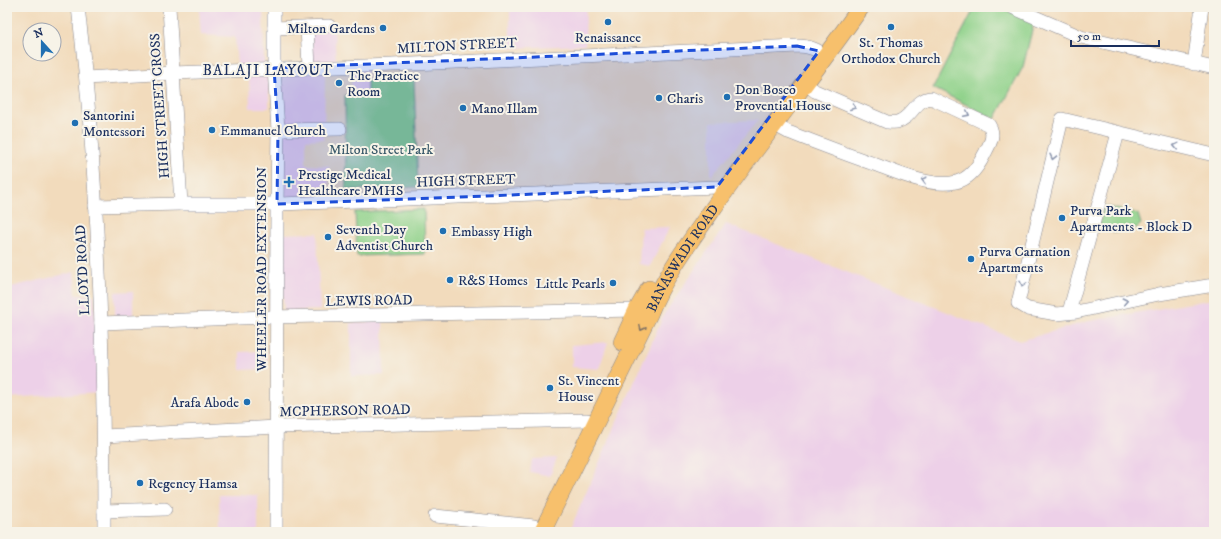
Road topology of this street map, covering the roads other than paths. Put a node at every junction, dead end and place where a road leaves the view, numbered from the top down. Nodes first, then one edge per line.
1 (78, 7) edge
2 (169, 7) edge
3 (274, 7) edge
4 (849, 7) edge
5 (861, 7) edge
6 (1202, 7) edge
7 (1013, 8) edge
8 (329, 26) dead end
9 (307, 27) junction
10 (274, 28) junction
11 (823, 54) junction
12 (1194, 64) junction
13 (309, 67) junction
14 (274, 68) junction
15 (1214, 68) edge
16 (173, 73) junction
17 (86, 78) junction
18 (806, 84) junction
19 (775, 125) junction
20 (340, 129) dead end
21 (278, 130) junction
22 (1118, 133) junction
23 (799, 136) junction
24 (1214, 155) edge
25 (838, 160) dead end
26 (717, 186) junction
27 (181, 204) junction
28 (277, 204) junction
29 (96, 206) junction
30 (1214, 285) edge
31 (637, 310) junction
32 (1069, 312) junction
33 (276, 317) junction
34 (101, 323) junction
35 (586, 420) junction
36 (276, 427) junction
37 (104, 436) junction
38 (164, 509) dead end
39 (104, 511) junction
40 (435, 516) dead end
41 (536, 530) edge
42 (104, 532) edge
43 (276, 532) edge

1 - 17 street, LLOYD ROAD
2 - 16 street, HIGH STREET CROSS
3 - 10 street, WHEELER ROAD EXTENSION
4 - 11 main road, BANASWADI ROAD
5 - 11 main road, BANASWADI ROAD
6 - 12 street
7 - 12 street
8 - 9 street
9 - 10 street
9 - 13 street
10 - 14 street, WHEELER ROAD EXTENSION
11 - 13 street, MILTON STREET
11 - 18 main road, BANASWADI ROAD
11 - 26 main road, BANASWADI ROAD
12 - 15 street
13 - 14 street, MILTON STREET
14 - 16 street, MILTON STREET
14 - 21 street, WHEELER ROAD EXTENSION
16 - 17 street, MILTON STREET
16 - 27 street, HIGH STREET CROSS
17 - 29 street, LLOYD ROAD
18 - 19 main road, BANASWADI ROAD
18 -> 23 street
19 - 23 street
19 -> 41 main road, BANASWADI ROAD
20 - 21 street
21 - 28 street, WHEELER ROAD EXTENSION
24 -> 22 street
22 - 32 street
22 -> 32 street
23 - 25 street
26 - 28 street, HIGH STREET
26 - 31 main road, BANASWADI ROAD
27 - 28 street, HIGH STREET
27 - 29 street, HIGH STREET
28 - 33 street, WHEELER ROAD EXTENSION
29 - 34 street, LLOYD ROAD
32 -> 30 street
31 - 33 street, LEWIS ROAD
31 - 35 main road, BANASWADI ROAD
33 - 34 street, LEWIS ROAD
33 - 36 street, WHEELER ROAD EXTENSION
34 - 37 street, LLOYD ROAD
35 - 36 street, MCPHERSON ROAD
35 - 41 main road, BANASWADI ROAD
36 - 37 street, MCPHERSON ROAD
36 - 43 street, WHEELER ROAD EXTENSION
37 - 39 street, LLOYD ROAD
38 - 39 street
39 - 42 street, LLOYD ROAD
40 - 41 street

